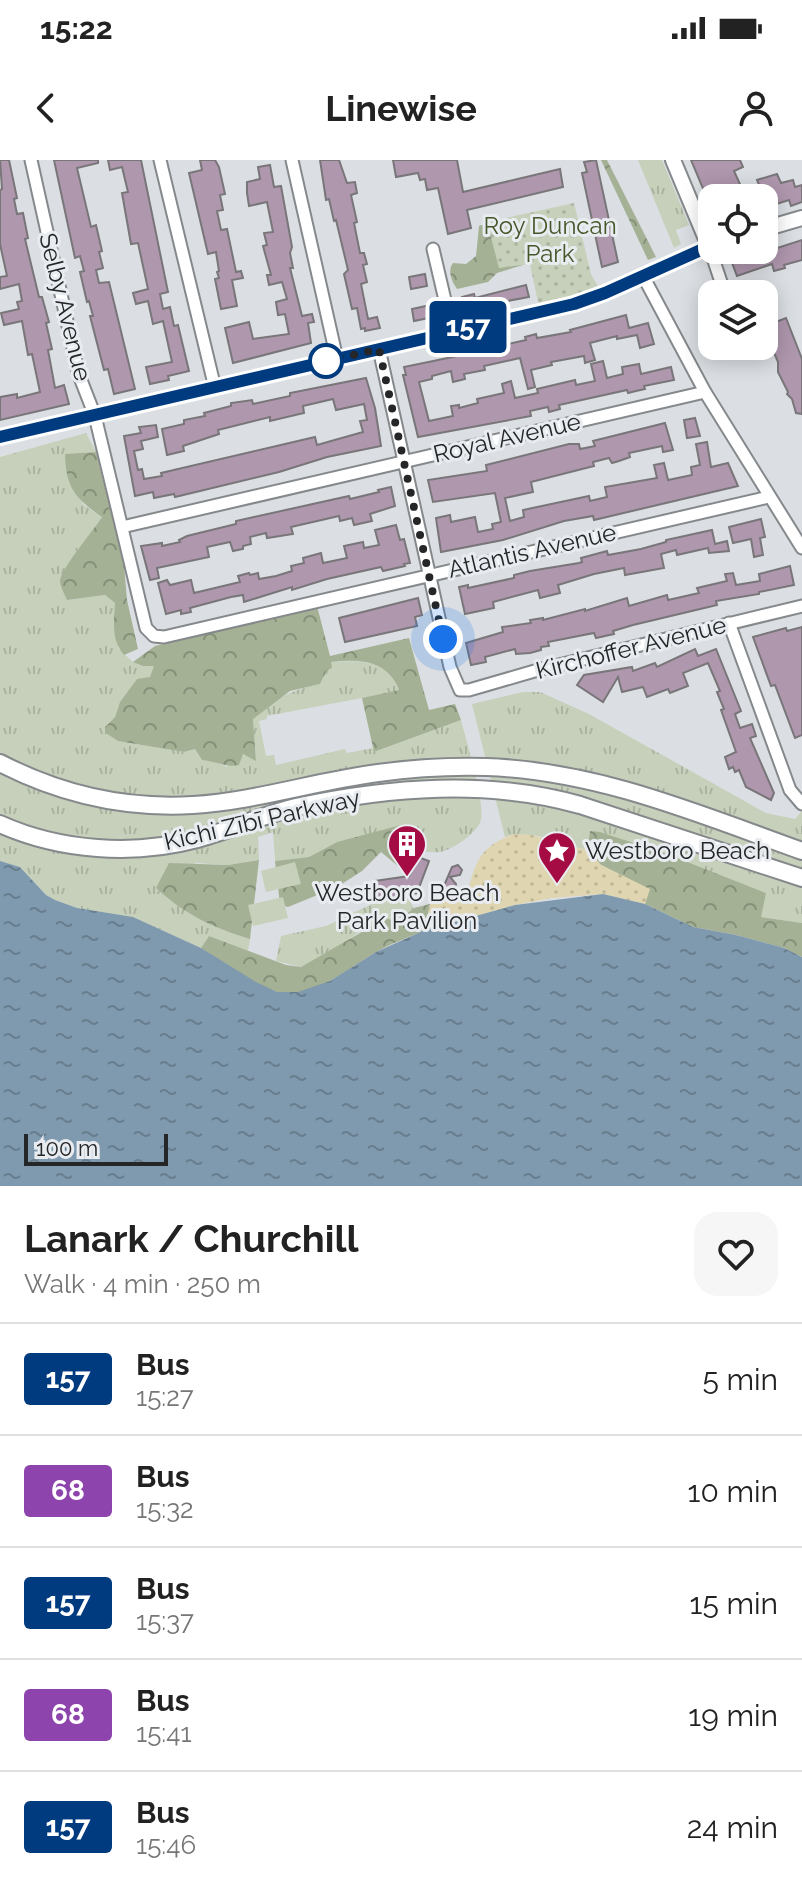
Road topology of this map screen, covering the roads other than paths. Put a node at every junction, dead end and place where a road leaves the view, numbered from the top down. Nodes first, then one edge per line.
1 (31, 160) edge
2 (160, 160) edge
3 (292, 160) edge
4 (673, 160) edge
5 (698, 217) edge
6 (802, 218) edge
7 (778, 225) edge
8 (433, 249) dead end
9 (698, 251) edge
10 (643, 276) junction
11 (452, 330) junction
12 (379, 349) junction
13 (337, 359) junction
14 (215, 388) junction
15 (705, 392) junction
16 (95, 416) junction
17 (0, 437) edge
18 (403, 463) junction
19 (769, 497) junction
20 (122, 527) junction
21 (802, 548) edge
22 (429, 574) junction
23 (802, 606) edge
24 (729, 623) junction
25 (154, 636) joint
26 (0, 763) edge
27 (801, 803) edge
28 (0, 824) edge
29 (802, 851) edge
30 (802, 878) edge

1 - 16 street, Selby Avenue
2 - 14 street
3 - 13 street
4 - 5 main road
6 - 7 main road
8 - 11 street
9 - 10 street
10 - 11 street
10 - 15 street
11 - 12 street
12 - 13 street
12 - 18 street
13 - 14 street
14 - 16 street
15 - 18 street, Royal Avenue
15 - 19 street
16 - 17 street
16 - 20 street, Selby Avenue
18 - 20 street, Royal Avenue
18 - 22 street
19 - 21 street
19 - 22 street, Atlantis Avenue
20 - 25 street, Selby Avenue
22 - 24 street, Kirchoffer Avenue
22 - 25 street, Atlantis Avenue
23 - 24 street, Kirchoffer Avenue
24 - 27 street
26 - 29 highway, Kichi Zībī Parkway
28 - 30 highway, Kichi Zībī Parkway

